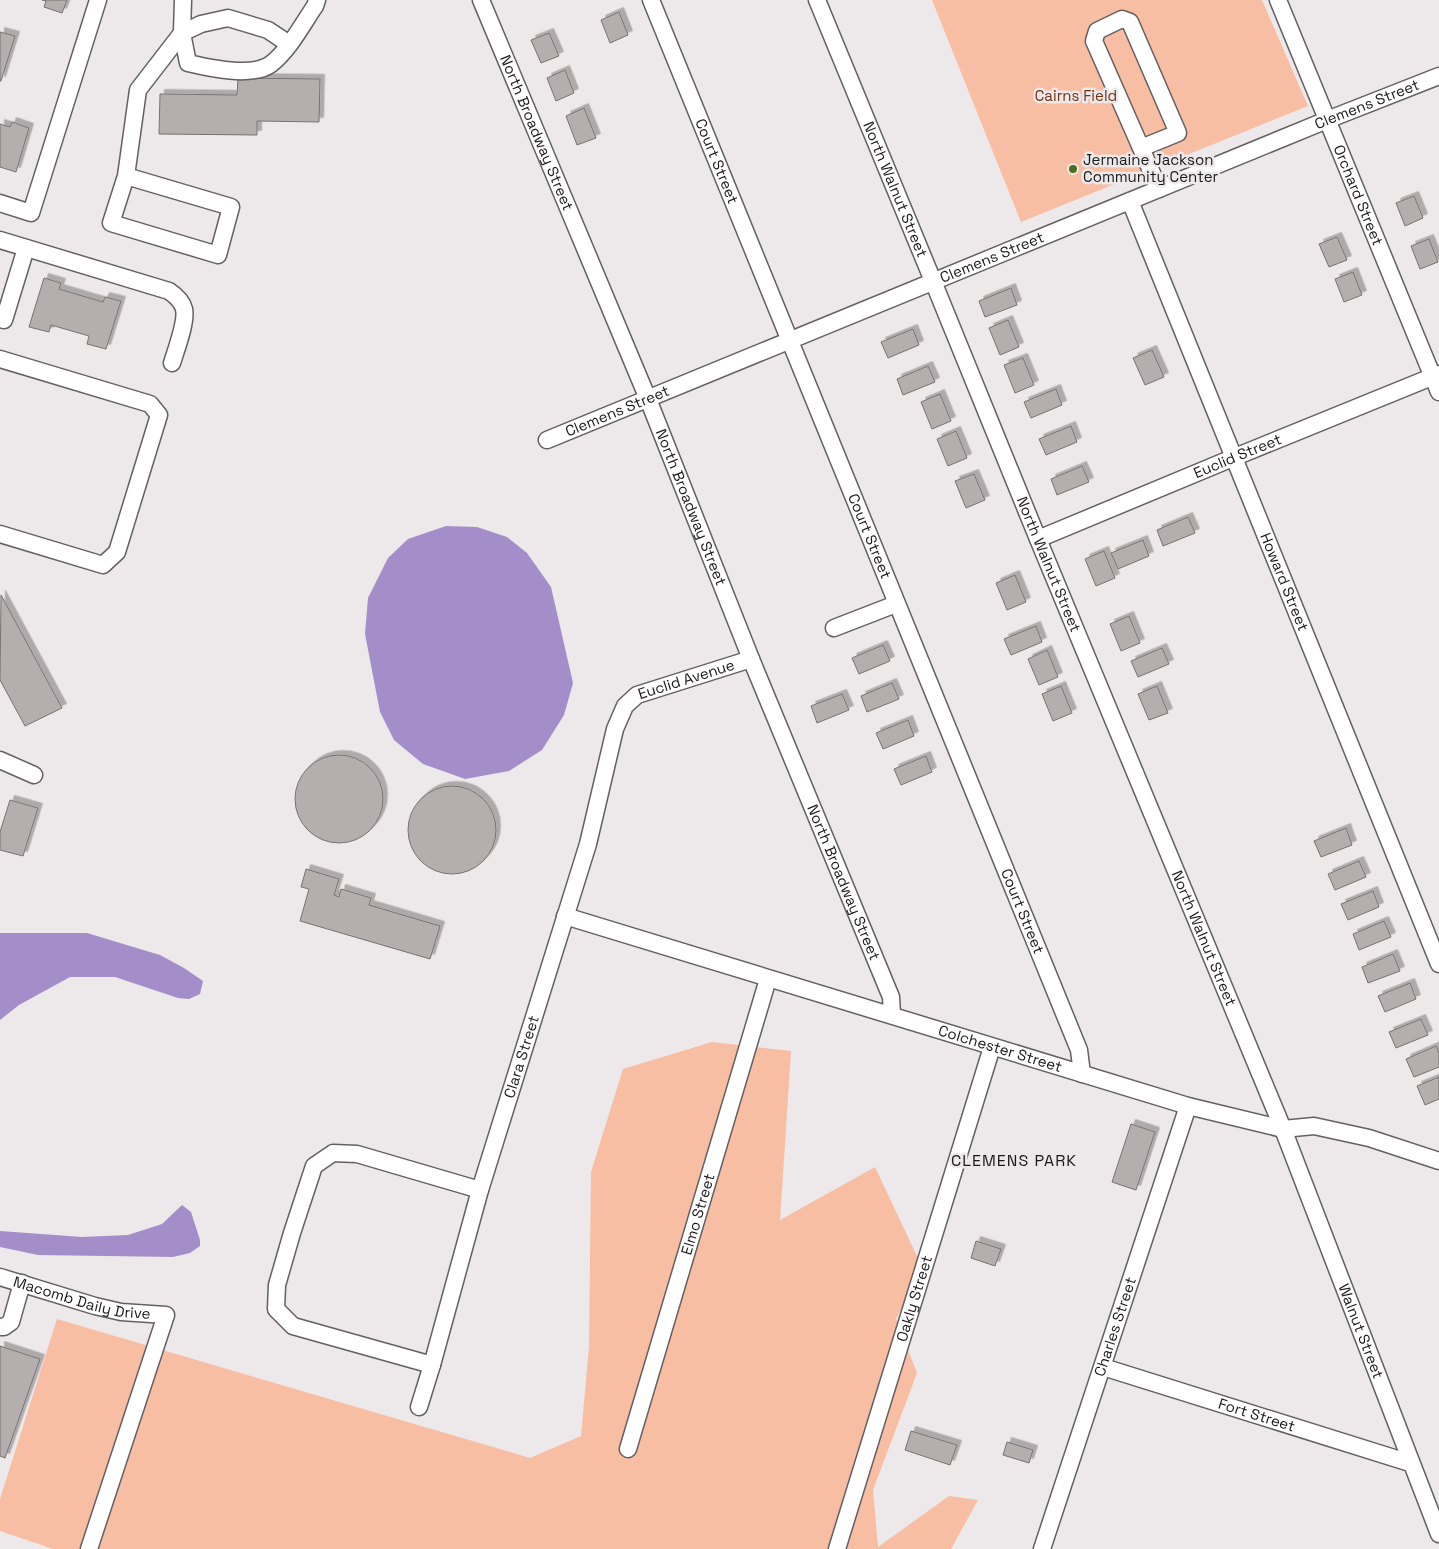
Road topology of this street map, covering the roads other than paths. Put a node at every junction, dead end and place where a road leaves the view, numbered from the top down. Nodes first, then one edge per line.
1 (98, 0) edge
2 (183, 0) edge
3 (317, 0) edge
4 (481, 0) edge
5 (651, 0) edge
6 (817, 0) edge
7 (1278, 0) edge
8 (182, 33) junction
9 (289, 44) junction
10 (1439, 76) edge
11 (1326, 120) junction
12 (1141, 148) junction
13 (126, 176) junction
14 (1159, 189) junction
15 (1130, 201) junction
16 (0, 203) edge
17 (0, 240) edge
18 (26, 248) junction
19 (934, 281) junction
20 (4, 320) dead end
21 (790, 340) junction
22 (0, 359) edge
23 (172, 363) dead end
24 (1437, 381) edge
25 (648, 399) junction
26 (547, 440) dead end
27 (1234, 457) junction
28 (0, 534) edge
29 (1038, 539) junction
30 (896, 604) junction
31 (834, 628) dead end
32 (751, 659) junction
33 (625, 706) joint
34 (0, 760) edge
35 (34, 775) dead end
36 (565, 916) junction
37 (1439, 964) edge
38 (768, 979) junction
39 (892, 1015) junction
40 (992, 1047) junction
41 (1082, 1074) junction
42 (1188, 1106) junction
43 (1283, 1129) junction
44 (1439, 1161) edge
45 (480, 1190) junction
46 (0, 1277) edge
47 (22, 1283) junction
48 (0, 1327) edge
49 (432, 1365) junction
50 (1103, 1367) junction
51 (418, 1407) dead end
52 (628, 1449) dead end
53 (1410, 1463) junction
54 (1439, 1534) edge
55 (89, 1549) edge
56 (837, 1549) edge
57 (1042, 1549) edge

1 - 16 street
2 - 8 street
3 - 9 street
4 - 25 street, North Broadway Street
5 - 21 street, Court Street
6 - 19 street, North Walnut Street
7 - 11 street, Orchard Street
8 - 9 street
8 - 9 street
8 - 13 street
10 - 11 street, Clemens Street
11 - 14 street, Clemens Street
11 - 24 street, Orchard Street
12 - 12 street
12 - 14 street
13 - 13 street
14 - 15 street, Clemens Street
15 - 19 street, Clemens Street
15 - 27 street, Howard Street
17 - 18 street
18 - 20 street
18 - 23 street
19 - 21 street, Clemens Street
19 - 29 street, North Walnut Street
21 - 25 street, Clemens Street
21 - 30 street, Court Street
22 - 28 street
24 - 27 street, Euclid Street
25 - 26 street, Clemens Street
25 - 32 street, North Broadway Street
27 - 29 street, Euclid Street
27 - 37 street, Howard Street
29 - 43 street, North Walnut Street
30 - 31 street
30 - 41 street, Court Street
32 - 33 street, Euclid Avenue
32 - 39 street, North Broadway Street
33 - 36 street, Clara Street
34 - 35 street
36 - 38 street, Colchester Street
36 - 45 street, Clara Street
38 - 39 street, Colchester Street
38 - 52 street, Elmo Street
39 - 40 street, Colchester Street
40 - 41 street, Colchester Street
40 - 56 street, Oakly Street
41 - 42 street, Colchester Street
42 - 43 street, Colchester Street
42 - 50 street, Charles Street
43 - 44 street, Colchester Street
43 - 53 street, Walnut Street
45 - 49 street, Clara Street
45 - 49 street
46 - 47 street, Macomb Daily Drive
47 - 48 street
47 - 55 street, Macomb Daily Drive
49 - 51 street, Clara Street
50 - 53 street, Fort Street
50 - 57 street, Charles Street
53 - 54 street, Walnut Street

